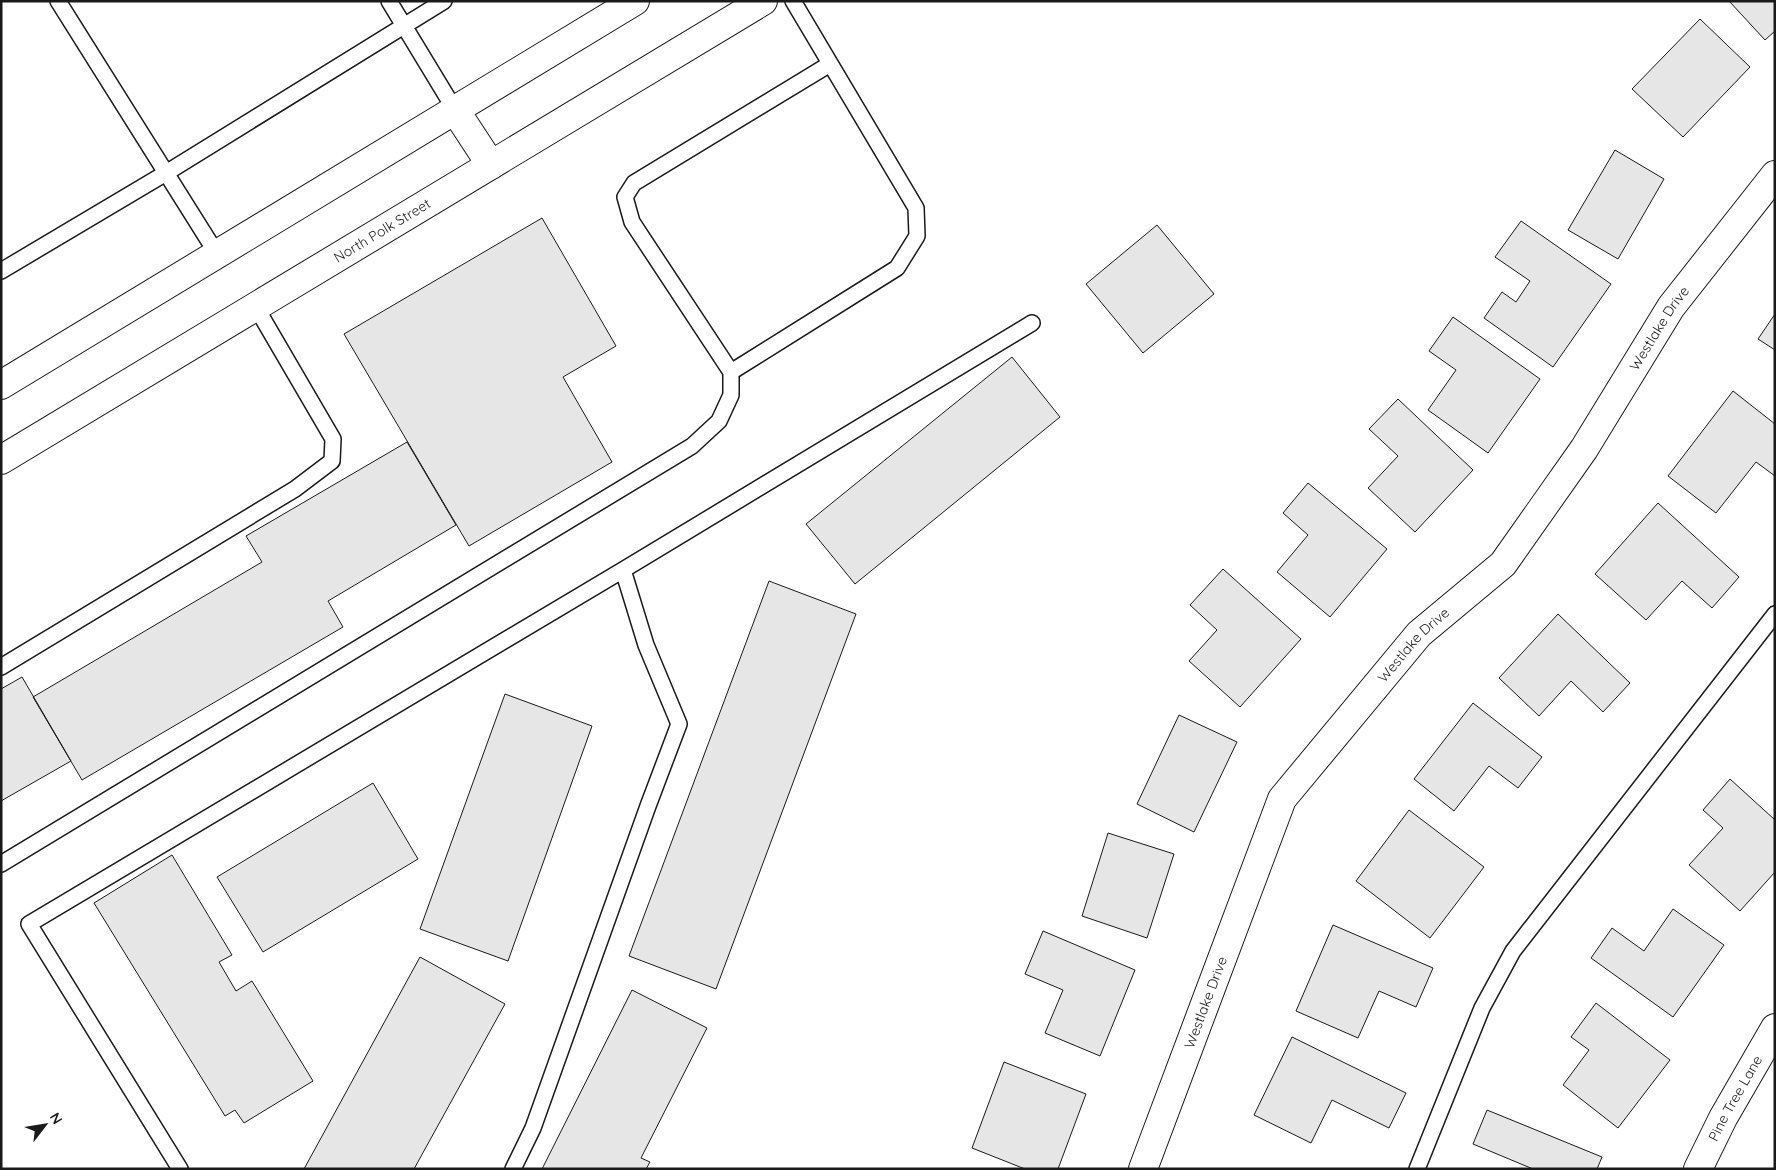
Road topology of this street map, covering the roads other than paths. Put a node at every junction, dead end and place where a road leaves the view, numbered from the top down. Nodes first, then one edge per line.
1 (58, 1) edge
2 (389, 1) edge
3 (444, 1) edge
4 (635, 1) edge
5 (763, 1) edge
6 (793, 1) edge
7 (404, 27) junction
8 (830, 64) junction
9 (456, 110) junction
10 (491, 165) junction
11 (166, 173) junction
12 (1775, 175) edge
13 (217, 254) junction
14 (1, 271) edge
15 (256, 307) junction
16 (1032, 323) dead end
17 (731, 372) junction
18 (1, 385) edge
19 (1, 460) edge
20 (624, 570) junction
21 (1775, 614) edge
22 (1, 667) edge
23 (1, 864) edge
24 (1775, 1028) edge
25 (180, 1169) edge
26 (513, 1169) edge
27 (1143, 1169) edge
28 (1417, 1169) edge
29 (1698, 1169) edge

1 - 11 lane
2 - 7 lane
3 - 7 lane
4 - 9 main road
5 - 10 main road, North Polk Street
6 - 8 lane
7 - 9 lane
7 - 11 lane
8 - 17 lane
8 - 17 lane
9 - 10 main road
9 - 13 main road
10 - 15 main road, North Polk Street
11 - 13 lane
11 - 14 lane
12 - 27 main road, Westlake Drive
13 - 18 main road
15 - 19 main road, North Polk Street
15 - 22 lane
16 - 20 lane
17 - 23 lane
20 - 25 lane
20 - 26 lane
21 - 28 lane
24 - 29 main road, Pine Tree Lane

